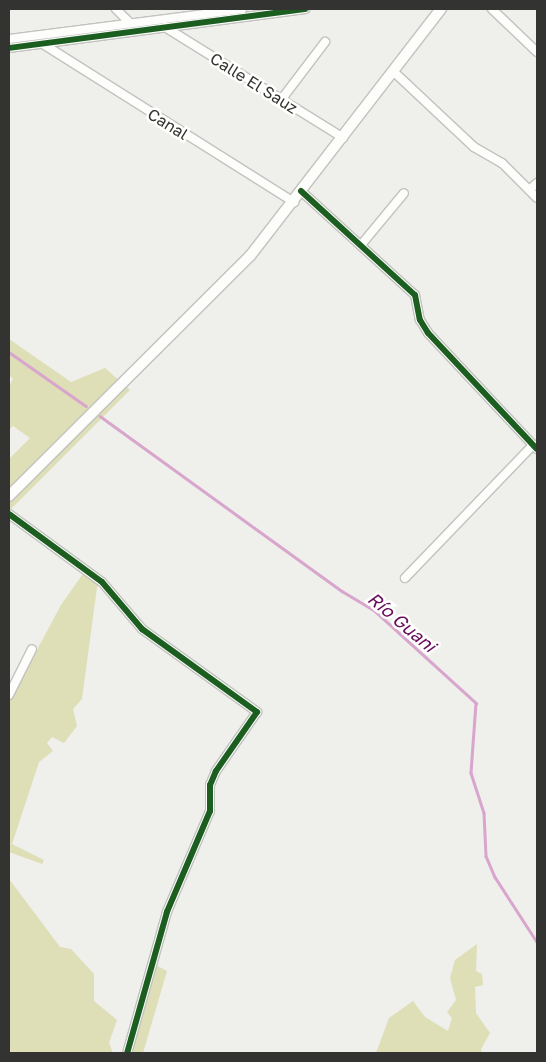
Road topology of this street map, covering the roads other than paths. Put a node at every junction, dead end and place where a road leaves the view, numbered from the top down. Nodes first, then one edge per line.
1 (116, 9) edge
2 (242, 9) edge
3 (305, 9) edge
4 (441, 9) edge
5 (492, 9) edge
6 (165, 19) junction
7 (130, 23) junction
8 (165, 28) junction
9 (9, 40) edge
10 (325, 42) dead end
11 (43, 44) junction
12 (9, 48) edge
13 (537, 52) edge
14 (394, 71) junction
15 (281, 100) junction
16 (343, 138) junction
17 (537, 183) edge
18 (529, 190) junction
19 (301, 191) junction
20 (404, 193) dead end
21 (537, 198) edge
22 (294, 202) junction
23 (361, 245) junction
24 (535, 447) edge
25 (9, 496) edge
26 (9, 514) edge
27 (405, 578) dead end
28 (32, 649) dead end
29 (9, 695) edge
30 (126, 1053) edge

1 - 7 street
2 - 6 street
3 - 8 street
4 - 14 main road
5 - 13 street
6 - 7 street
6 - 8 street
7 - 9 street
8 - 11 street
8 - 15 street, Calle El Sauz
10 - 15 street
11 - 12 street
11 - 22 street, Canal
14 - 16 main road
14 - 18 street
15 - 16 street, Calle El Sauz
16 - 19 main road
17 - 18 street
18 - 21 street
19 - 22 main road
19 - 23 street
20 - 23 street
22 - 25 main road
23 - 24 street
24 - 27 street
26 - 30 street
28 - 29 street

